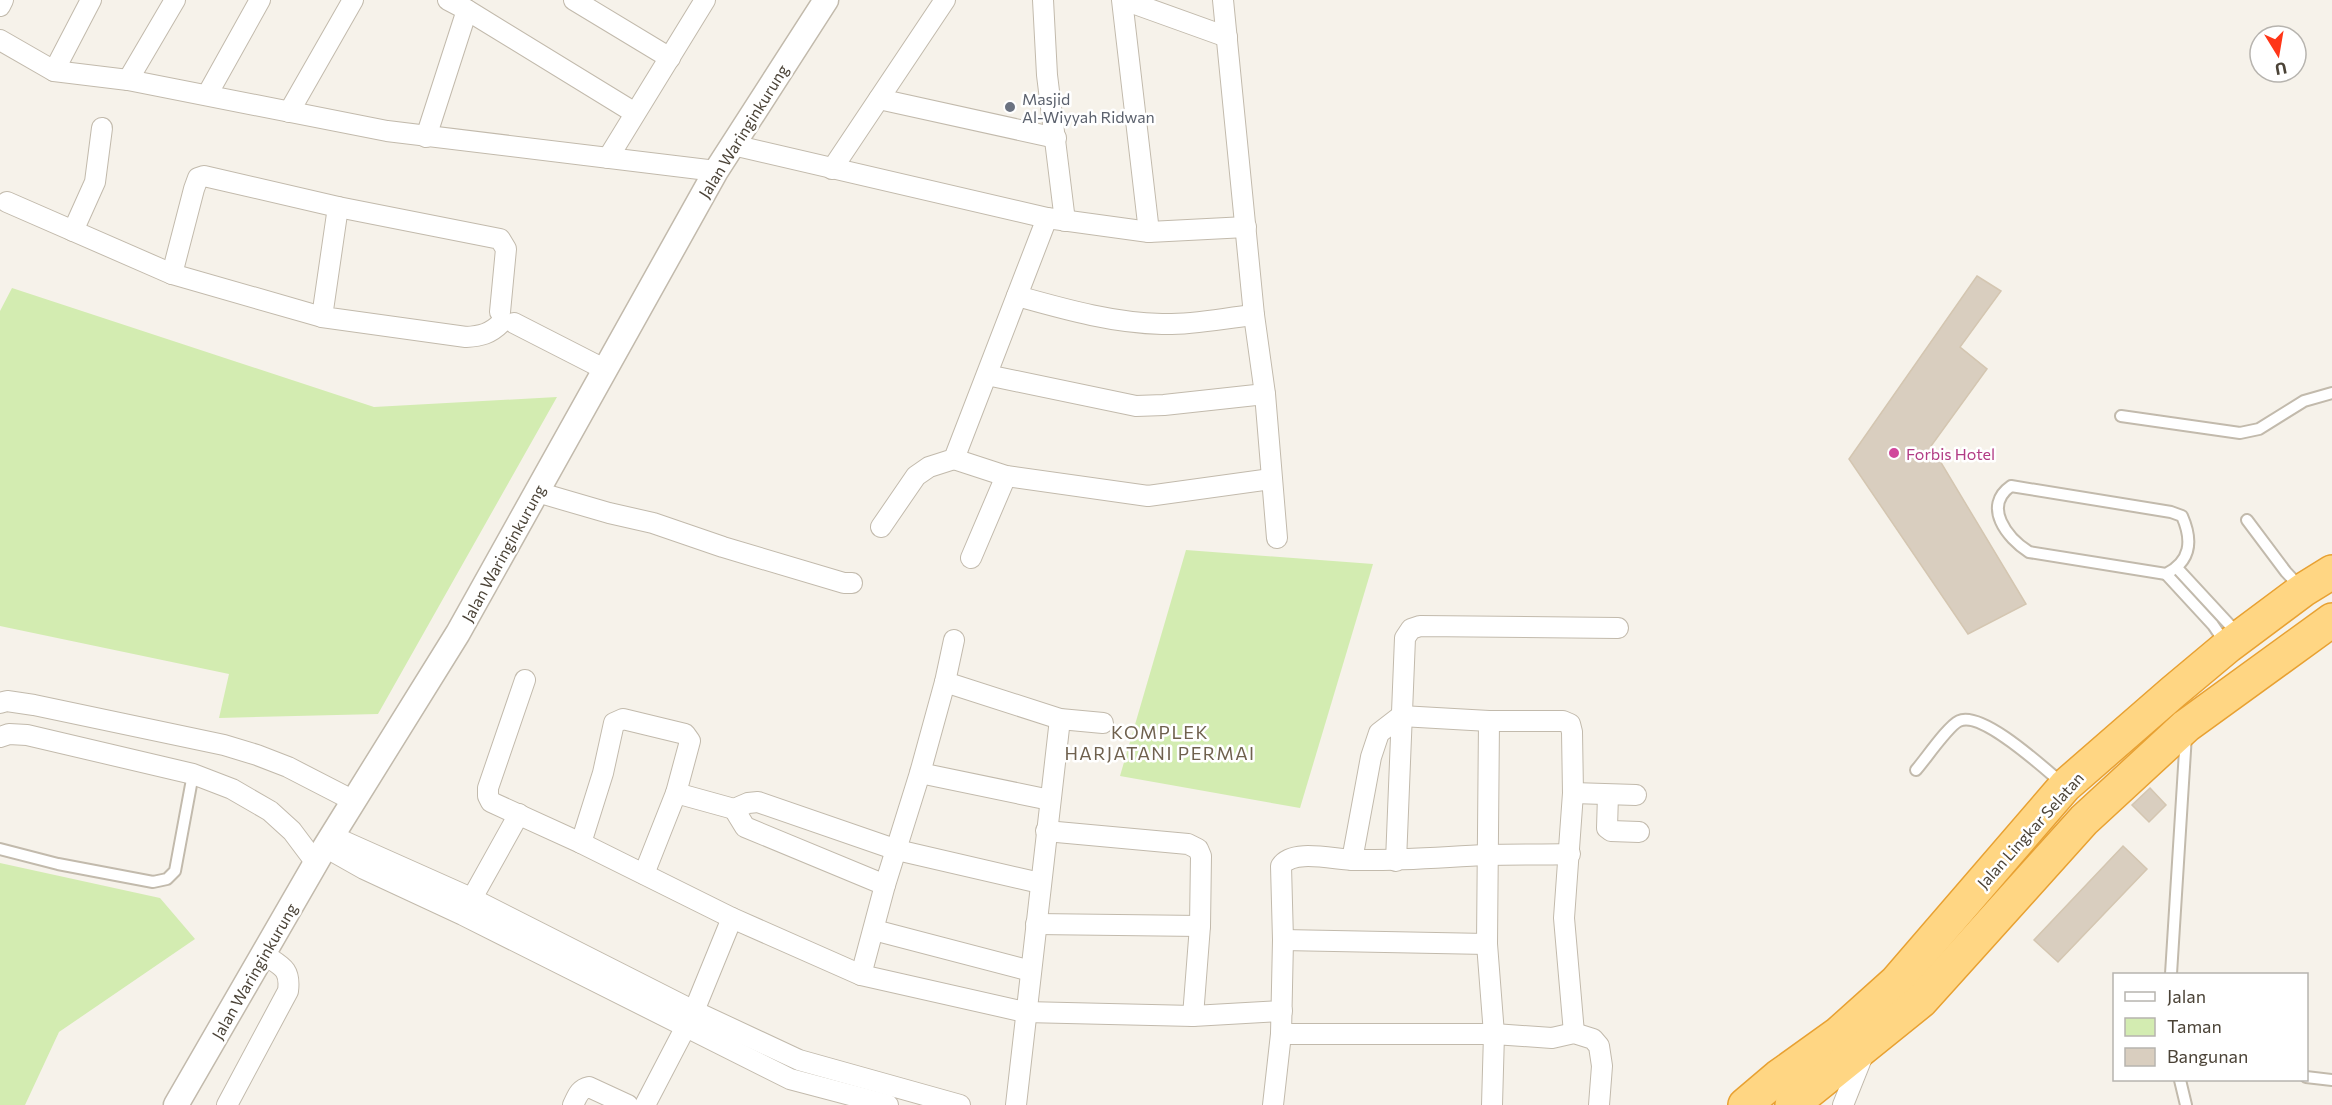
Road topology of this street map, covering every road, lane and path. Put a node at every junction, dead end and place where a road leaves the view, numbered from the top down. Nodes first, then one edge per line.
1 (3, 0) edge
2 (91, 0) edge
3 (175, 0) edge
4 (260, 0) edge
5 (353, 0) edge
6 (448, 0) edge
7 (574, 0) edge
8 (705, 0) edge
9 (826, 0) edge
10 (945, 0) edge
11 (1043, 0) edge
12 (1123, 0) edge
13 (1223, 0) edge
14 (0, 6) edge
15 (467, 10) junction
16 (1227, 37) junction
17 (0, 40) edge
18 (670, 58) junction
19 (54, 71) junction
20 (128, 80) junction
21 (207, 95) junction
22 (879, 99) junction
23 (289, 112) junction
24 (635, 113) junction
25 (102, 128) dead end
26 (426, 137) junction
27 (1056, 138) junction
28 (733, 145) junction
29 (608, 158) junction
30 (832, 169) junction
31 (717, 171) junction
32 (7, 202) dead end
33 (338, 207) junction
34 (1056, 219) junction
35 (1246, 227) junction
36 (73, 231) junction
37 (1149, 232) junction
38 (172, 274) junction
39 (1017, 296) junction
40 (1254, 315) junction
41 (322, 317) junction
42 (505, 319) junction
43 (604, 369) junction
44 (987, 375) junction
45 (2332, 393) edge
46 (1265, 394) junction
47 (2121, 416) dead end
48 (954, 459) junction
49 (1006, 476) junction
50 (1271, 479) junction
51 (537, 492) junction
52 (2247, 520) dead end
53 (881, 527) dead end
54 (1277, 538) dead end
55 (971, 558) dead end
56 (2177, 568) junction
57 (2332, 572) edge
58 (2166, 574) junction
59 (852, 583) dead end
60 (2303, 590) junction
61 (2332, 620) edge
62 (1618, 628) dead end
63 (954, 640) dead end
64 (2234, 642) junction
65 (525, 680) dead end
66 (945, 682) junction
67 (0, 703) edge
68 (1401, 716) junction
69 (1060, 719) junction
70 (1489, 722) junction
71 (1103, 723) dead end
72 (2186, 726) junction
73 (0, 737) edge
74 (1916, 770) dead end
75 (920, 773) junction
76 (193, 774) junction
77 (2065, 786) junction
78 (676, 792) junction
79 (1573, 793) junction
80 (1608, 795) junction
81 (1636, 795) dead end
82 (1050, 800) junction
83 (354, 801) junction
84 (734, 810) junction
85 (519, 814) junction
86 (1047, 831) junction
87 (1639, 832) dead end
88 (581, 843) junction
89 (325, 848) junction
90 (0, 849) edge
91 (897, 850) junction
92 (1570, 854) junction
93 (1487, 855) junction
94 (1352, 860) junction
95 (1396, 861) junction
96 (644, 874) junction
97 (1040, 883) junction
98 (885, 885) junction
99 (467, 906) junction
100 (732, 918) junction
101 (1036, 924) junction
102 (1200, 926) junction
103 (874, 930) junction
104 (1283, 940) junction
105 (1487, 944) junction
106 (263, 954) junction
107 (1031, 971) junction
108 (2171, 973) edge
109 (861, 975) junction
110 (1282, 1011) junction
111 (1025, 1012) junction
112 (1193, 1016) junction
113 (690, 1018) junction
114 (1574, 1033) junction
115 (1281, 1034) junction
116 (1494, 1034) junction
117 (1851, 1047) junction
118 (2308, 1077) edge
119 (2332, 1080) edge
120 (2180, 1081) edge
121 (1785, 1091) edge
122 (176, 1105) edge
123 (227, 1105) edge
124 (573, 1105) edge
125 (628, 1105) edge
126 (645, 1105) edge
127 (888, 1105) edge
128 (960, 1105) edge
129 (1016, 1105) edge
130 (1273, 1105) edge
131 (1492, 1105) edge
132 (1599, 1105) edge
133 (1745, 1105) edge
134 (1843, 1105) edge
135 (2186, 1105) edge

1 - 14 street
2 - 19 street
3 - 20 street
4 - 21 street
5 - 23 street
6 - 15 street
7 - 18 street
8 - 18 street
9 - 28 street, Jalan Waringinkurung
10 - 22 street
11 - 27 street
12 - 16 street
12 - 37 street
13 - 16 street
15 - 24 street
15 - 26 street
16 - 35 street
17 - 19 street
18 - 24 street
19 - 20 street
20 - 21 street
21 - 23 street
22 - 27 street
22 - 30 street
23 - 26 street
24 - 29 street
25 - 36 street
26 - 29 street
27 - 34 street
28 - 30 street
28 - 31 street, Jalan Waringinkurung
29 - 31 street
30 - 34 street
31 - 43 street, Jalan Waringinkurung
32 - 36 street
33 - 38 street
33 - 41 street
33 - 42 street
34 - 37 street
34 - 39 street
35 - 37 street
35 - 40 street
36 - 38 street
38 - 41 street
39 - 40 street
39 - 44 street
40 - 46 street
41 - 42 street
42 - 43 street
43 - 51 street, Jalan Waringinkurung
44 - 46 street
44 - 48 street
45 - 47 lane
46 - 50 street
48 - 49 street
48 - 53 street
49 - 50 street
49 - 55 street
50 - 54 street
51 - 59 street
51 - 83 street, Jalan Waringinkurung
52 - 60 lane
56 - 58 lane
56 - 58 lane
56 - 64 lane
57 - 60 highway, Jalan Lingkar Selatan
58 - 64 lane
60 - 64 highway, Jalan Lingkar Selatan
61 - 72 highway, Jalan Lingkar Selatan
62 - 68 street
63 - 66 street
64 - 77 highway, Jalan Lingkar Selatan
65 - 85 street
66 - 69 street
66 - 75 street
67 - 83 street
68 - 70 street
68 - 94 street
68 - 95 street
69 - 71 street
69 - 82 street
70 - 79 street
70 - 93 street
72 - 108 lane
72 - 117 highway, Jalan Lingkar Selatan
73 - 76 street
74 - 77 lane
75 - 82 street
75 - 91 street
76 - 89 street
76 - 90 lane
77 - 117 highway, Jalan Lingkar Selatan
78 - 84 street
78 - 88 street
78 - 96 street
79 - 80 street
79 - 92 street
80 - 81 street
80 - 87 street
82 - 86 street
83 - 89 street, Jalan Waringinkurung
84 - 91 street
84 - 98 street
85 - 88 street
85 - 99 street
86 - 97 street
86 - 102 street
88 - 96 street
89 - 99 street
89 - 106 street, Jalan Waringinkurung
91 - 97 street
91 - 98 street
92 - 93 street
92 - 114 street
93 - 95 street
93 - 105 street
94 - 95 street
94 - 104 street
96 - 100 street
97 - 101 street
98 - 103 street
99 - 113 street
100 - 109 street
100 - 113 street
101 - 102 street
101 - 107 street
102 - 112 street
103 - 107 street
103 - 109 street
104 - 105 street
104 - 110 street
105 - 116 street
106 - 122 street, Jalan Waringinkurung
106 - 123 street
107 - 111 street
109 - 111 street
110 - 112 street
110 - 115 street
111 - 112 street
111 - 129 street
113 - 126 street
113 - 127 street
113 - 128 street
114 - 116 street
114 - 132 street
115 - 116 street
115 - 130 street
116 - 131 street
117 - 121 highway, Jalan Lingkar Selatan
117 - 134 street
118 - 119 lane
120 - 135 lane
121 - 133 highway, Jalan Lingkar Selatan
124 - 125 street

